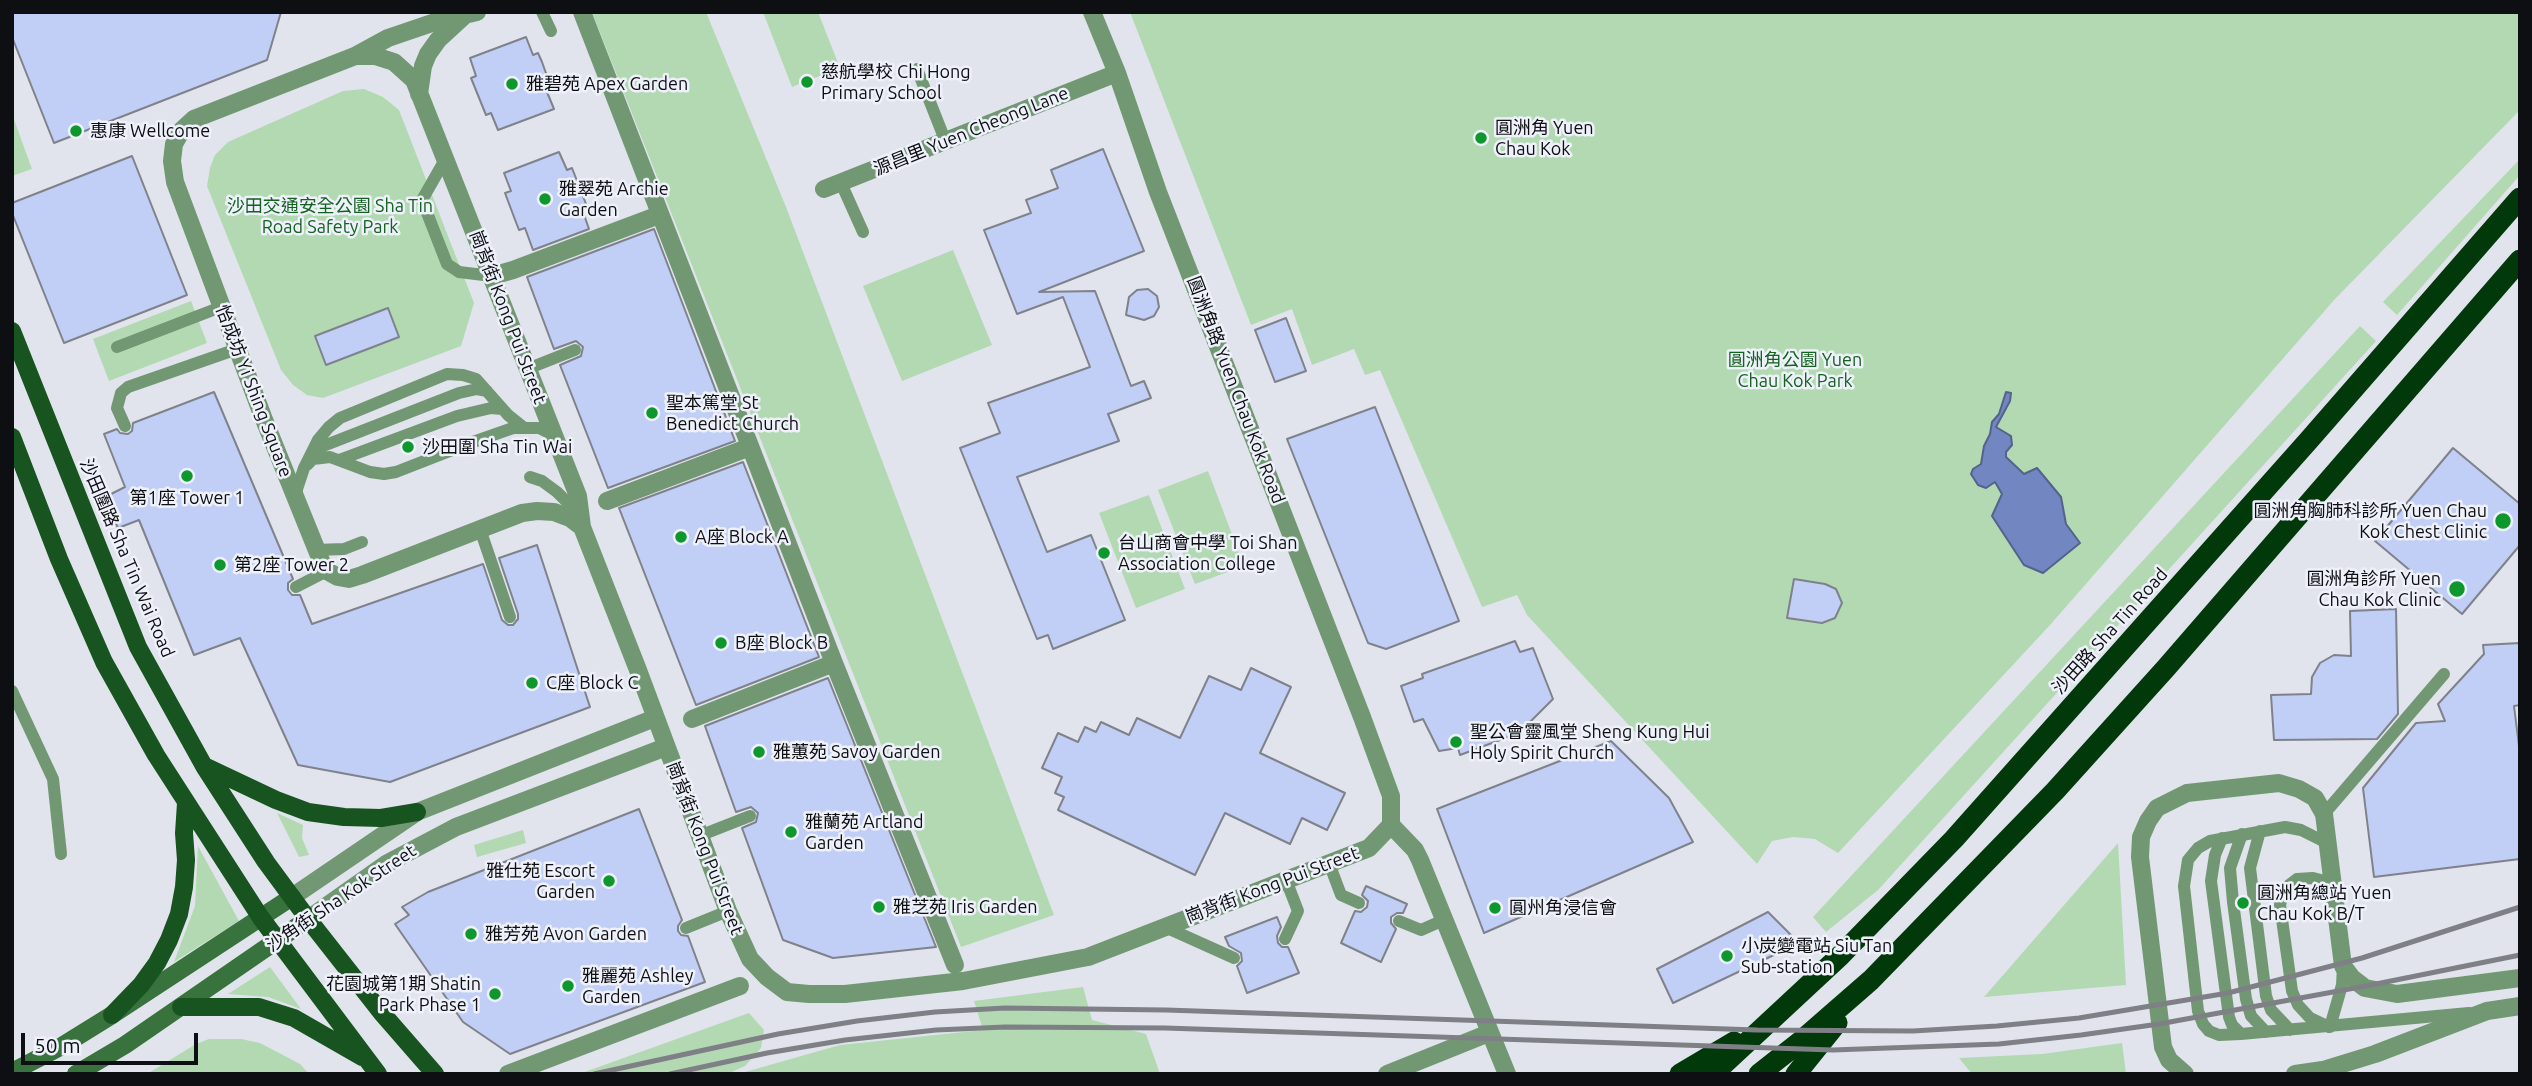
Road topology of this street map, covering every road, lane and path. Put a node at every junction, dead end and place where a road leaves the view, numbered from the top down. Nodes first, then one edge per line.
1 (542, 12) edge
2 (582, 12) edge
3 (1092, 12) edge
4 (470, 15) edge
5 (551, 31) dead end
6 (355, 56) junction
7 (917, 68) dead end
8 (1117, 73) junction
9 (419, 94) junction
10 (946, 140) junction
11 (446, 158) junction
12 (842, 183) junction
13 (824, 189) dead end
14 (2520, 198) edge
15 (659, 215) junction
16 (863, 232) dead end
17 (2520, 260) edge
18 (492, 276) junction
19 (221, 307) junction
20 (12, 331) edge
21 (117, 347) dead end
22 (237, 349) junction
23 (575, 350) dead end
24 (527, 369) junction
25 (487, 391) junction
26 (502, 409) junction
27 (125, 426) dead end
28 (523, 427) junction
29 (555, 436) junction
30 (12, 437) edge
31 (750, 447) junction
32 (313, 450) junction
33 (339, 460) junction
34 (304, 468) junction
35 (530, 477) dead end
36 (607, 500) dead end
37 (297, 503) junction
38 (582, 527) junction
39 (480, 529) junction
40 (362, 542) dead end
41 (316, 550) junction
42 (327, 571) junction
43 (296, 587) dead end
44 (510, 617) dead end
45 (834, 663) junction
46 (2444, 674) dead end
47 (12, 691) edge
48 (655, 718) junction
49 (692, 719) dead end
50 (666, 747) junction
51 (204, 766) junction
52 (186, 803) junction
53 (417, 812) junction
54 (2324, 814) junction
55 (750, 817) dead end
56 (1391, 825) junction
57 (2260, 831) junction
58 (2242, 834) junction
59 (699, 836) junction
60 (2222, 838) junction
61 (2327, 843) junction
62 (61, 854) dead end
63 (1329, 863) junction
64 (1286, 880) junction
65 (2333, 883) junction
66 (292, 897) junction
67 (1359, 903) dead end
68 (728, 911) junction
69 (261, 918) junction
70 (308, 919) junction
71 (1446, 919) junction
72 (1399, 921) dead end
73 (1165, 927) junction
74 (686, 928) dead end
75 (1285, 939) dead end
76 (277, 941) junction
77 (1234, 958) dead end
78 (955, 965) dead end
79 (2343, 966) junction
80 (2520, 978) edge
81 (1871, 980) junction
82 (740, 986) dead end
83 (2520, 1006) edge
84 (181, 1007) junction
85 (2487, 1011) junction
86 (112, 1015) junction
87 (1774, 1016) junction
88 (2330, 1027) junction
89 (2290, 1030) junction
90 (2266, 1032) junction
91 (1489, 1033) junction
92 (2241, 1034) junction
93 (2163, 1047) junction
94 (373, 1067) edge
95 (12, 1072) edge
96 (76, 1074) edge
97 (435, 1074) edge
98 (508, 1074) edge
99 (1387, 1074) edge
100 (1507, 1074) edge
101 (1681, 1074) edge
102 (1713, 1074) edge
103 (1759, 1074) edge
104 (1796, 1074) edge
105 (2165, 1074) edge
106 (2185, 1074) edge
107 (2295, 1074) edge

1 - 5 lane
2 - 15 street
3 - 8 street, 圓洲角路 Yuen Chau Kok Road
4 - 6 street
4 - 9 street
6 - 9 street, 崗背街 Kong Pui Street
6 - 19 street, 怡成坊 Yi Shing Square
7 - 10 lane
8 - 10 street, 源昌里 Yuen Cheong Lane
8 - 56 street, 圓洲角路 Yuen Chau Kok Road
9 - 11 street, 崗背街 Kong Pui Street
10 - 12 street, 源昌里 Yuen Cheong Lane
11 - 18 street, 崗背街 Kong Pui Street
11 - 18 lane
12 - 13 street, 源昌里 Yuen Cheong Lane
12 - 16 lane
14 - 87 highway, 沙田路 Sha Tin Road
15 - 18 street
15 - 31 street
17 - 81 highway
18 - 24 street, 崗背街 Kong Pui Street
19 - 21 lane
19 - 22 street, 怡成坊 Yi Shing Square
20 - 51 main road, 沙田圍路 Sha Tin Wai Road
22 - 27 lane
22 - 37 street, 怡成坊 Yi Shing Square
23 - 24 lane
24 - 29 street, 崗背街 Kong Pui Street
25 - 26 lane
25 - 32 lane
25 - 32 lane
26 - 28 lane
26 - 33 lane
28 - 29 lane
28 - 33 lane
29 - 38 street, 崗背街 Kong Pui Street
30 - 52 main road
31 - 36 street
31 - 45 street
32 - 34 lane
33 - 34 lane
34 - 37 lane
35 - 38 lane
37 - 41 street, 怡成坊 Yi Shing Square
38 - 39 street
38 - 48 street, 崗背街 Kong Pui Street
39 - 42 street
39 - 44 lane
40 - 41 lane
41 - 42 street, 怡成坊 Yi Shing Square
42 - 43 lane
45 - 49 street
45 - 78 street
46 - 54 lane
47 - 62 lane
48 - 50 street, 崗背街 Kong Pui Street
48 - 53 street, 沙角街 Sha Kok Street
50 - 59 street, 崗背街 Kong Pui Street
50 - 70 street, 沙角街 Sha Kok Street
51 - 53 main road
51 - 66 main road, 沙田圍路 Sha Tin Wai Road
52 - 69 main road
52 - 86 main road
53 - 66 street, 沙角街 Sha Kok Street
54 - 61 street
54 - 93 street
55 - 59 lane
56 - 63 street, 崗背街 Kong Pui Street
56 - 71 street
57 - 58 lane
57 - 61 lane
57 - 89 lane
58 - 60 lane
58 - 90 lane
59 - 68 street, 崗背街 Kong Pui Street
60 - 92 lane
60 - 92 lane
61 - 65 street
63 - 64 street, 崗背街 Kong Pui Street
63 - 67 lane
64 - 73 street, 崗背街 Kong Pui Street
64 - 75 lane
65 - 79 street
65 - 88 lane
66 - 69 main road
66 - 70 main road, 沙田圍路 Sha Tin Wai Road
68 - 73 street, 崗背街 Kong Pui Street
68 - 74 lane
69 - 76 main road
69 - 86 main road, 沙角街 Sha Kok Street
70 - 76 main road, 沙角街 Sha Kok Street
70 - 97 main road, 沙田圍路 Sha Tin Wai Road
71 - 72 lane
71 - 91 street
73 - 77 lane
76 - 84 main road, 沙角街 Sha Kok Street
76 - 94 main road
79 - 80 street
79 - 88 lane
81 - 103 highway
81 - 104 highway
82 - 98 street
83 - 85 street
84 - 94 main road
84 - 96 main road, 沙角街 Sha Kok Street
85 - 88 lane
85 - 107 street
86 - 95 main road, 沙角街 Sha Kok Street
87 - 101 highway
87 - 102 highway, 沙田路 Sha Tin Road
88 - 89 lane
89 - 90 lane
90 - 92 lane
91 - 99 street
91 - 100 street
93 - 105 lane
93 - 106 street

